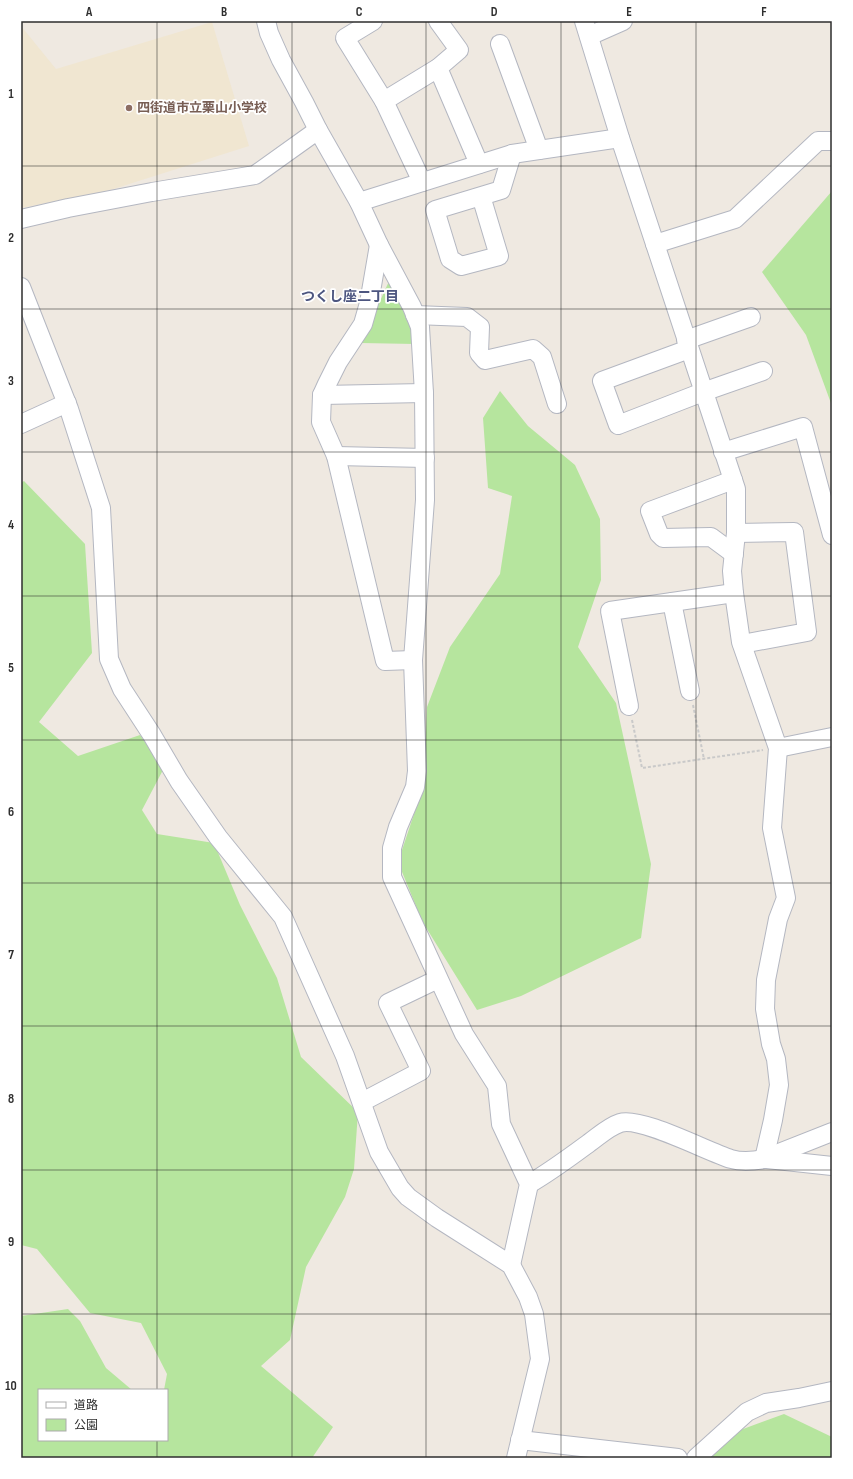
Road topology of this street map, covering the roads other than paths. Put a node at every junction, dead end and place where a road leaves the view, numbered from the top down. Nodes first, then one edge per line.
1 (266, 21) edge
2 (372, 21) edge
3 (438, 21) edge
4 (623, 21) edge
5 (587, 29) edge
6 (500, 44) dead end
7 (438, 68) junction
8 (384, 101) junction
9 (318, 130) junction
10 (620, 138) junction
11 (832, 141) edge
12 (539, 150) junction
13 (512, 154) junction
14 (479, 164) junction
15 (422, 182) junction
16 (481, 196) dead end
17 (359, 202) junction
18 (21, 219) edge
19 (655, 244) junction
20 (379, 245) junction
21 (21, 287) edge
22 (415, 315) junction
23 (751, 317) dead end
24 (687, 344) junction
25 (763, 371) dead end
26 (703, 392) junction
27 (424, 393) junction
28 (322, 395) junction
29 (67, 403) junction
30 (557, 404) dead end
31 (21, 424) edge
32 (723, 452) junction
33 (336, 456) junction
34 (425, 458) junction
35 (733, 480) junction
36 (736, 533) junction
37 (832, 535) edge
38 (734, 554) junction
39 (734, 593) junction
40 (672, 602) junction
41 (742, 644) junction
42 (413, 660) junction
43 (690, 691) road end
44 (629, 706) road end
45 (832, 737) edge
46 (778, 748) junction
47 (438, 979) junction
48 (362, 1102) junction
49 (832, 1132) edge
50 (764, 1159) junction
51 (832, 1166) edge
52 (529, 1184) junction
53 (511, 1265) junction
54 (832, 1391) edge
55 (520, 1440) junction
56 (516, 1458) edge
57 (678, 1458) edge
58 (696, 1458) edge

1 - 9 street
2 - 8 street
3 - 7 street
4 - 5 street
5 - 10 street
6 - 12 street
7 - 8 street
7 - 14 street
8 - 15 street
9 - 17 street
9 - 18 street
10 - 12 street
10 - 19 street
11 - 19 street
12 - 13 street
13 - 14 street
13 - 16 street
14 - 15 street
15 - 17 street
17 - 20 street
19 - 24 street
20 - 22 street
20 - 28 street
21 - 29 street
22 - 27 street
22 - 30 street
23 - 24 street
24 - 26 street
24 - 26 street
25 - 26 street
26 - 32 street
27 - 28 street
27 - 34 street
28 - 33 street
29 - 31 street
29 - 48 street
32 - 35 street
32 - 37 street
33 - 34 street
33 - 42 street
34 - 42 street
35 - 36 street
35 - 38 street
36 - 38 street
36 - 41 street
38 - 39 street
39 - 40 street
39 - 41 street
40 - 43 street
40 - 44 street
41 - 46 street
42 - 47 street
45 - 46 street
46 - 50 street
47 - 48 street
47 - 52 street
48 - 53 street
49 - 50 street
50 - 51 street
50 - 52 street
52 - 53 street
53 - 55 street
54 - 58 street
55 - 56 street
55 - 57 street

